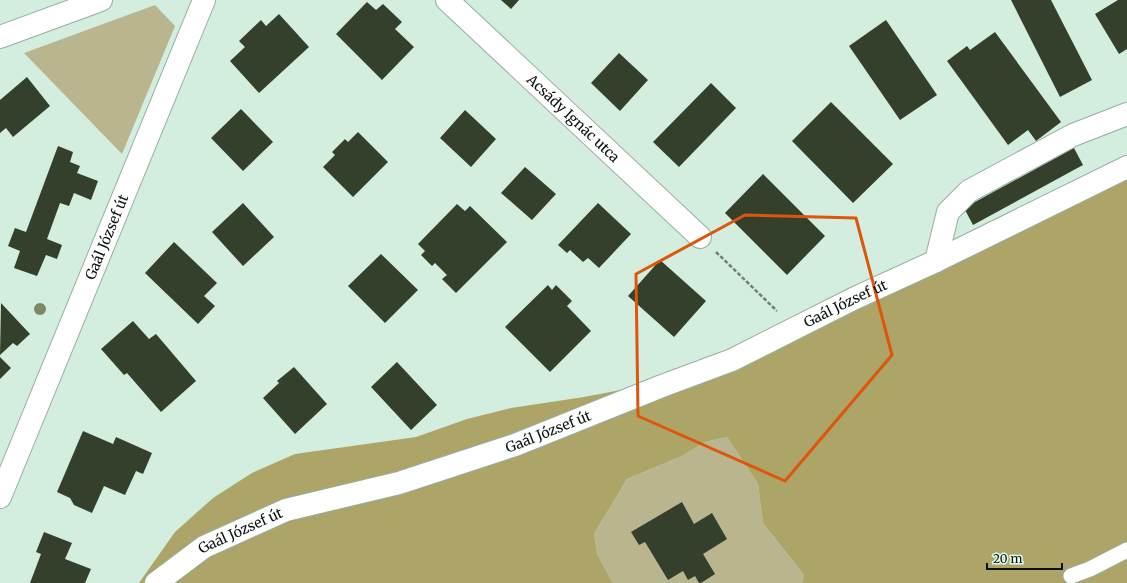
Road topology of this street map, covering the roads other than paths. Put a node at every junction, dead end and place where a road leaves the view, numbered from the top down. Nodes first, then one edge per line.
1 (101, 0) edge
2 (204, 0) edge
3 (447, 0) edge
4 (0, 37) edge
5 (1127, 114) edge
6 (1127, 167) edge
7 (700, 237) road end
8 (936, 261) junction
9 (0, 497) edge
10 (1127, 550) edge
11 (1071, 576) dead end
12 (156, 583) edge

1 - 4 street
2 - 9 street, Gaál József út
3 - 7 street, Acsády Ignác utca
5 - 8 street
6 - 8 street, Gaál József út
8 - 12 street, Gaál József út
10 - 11 lane

